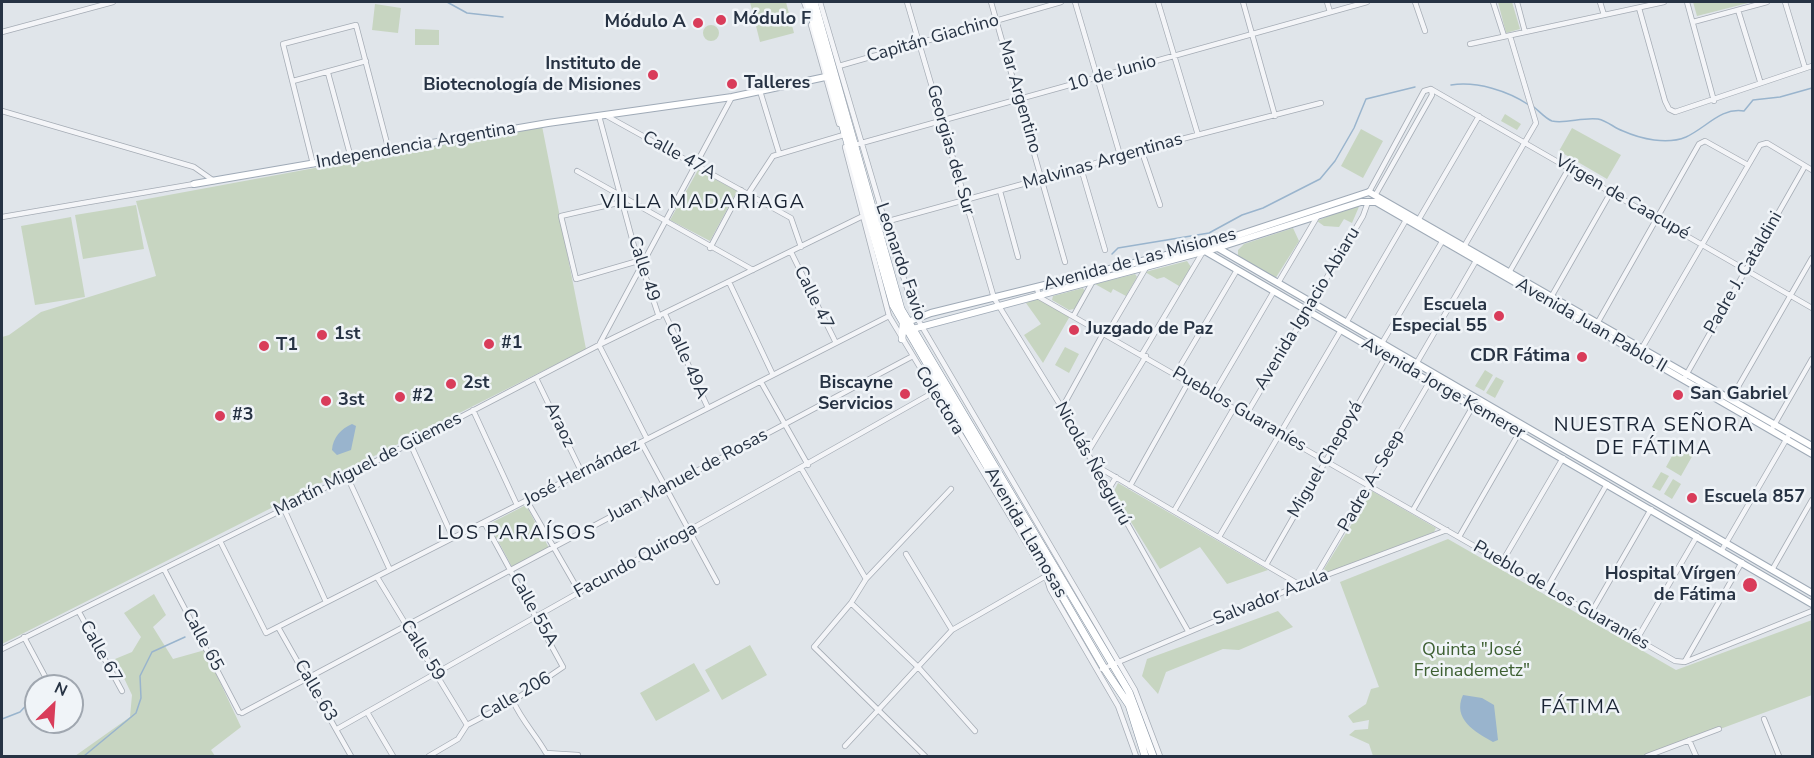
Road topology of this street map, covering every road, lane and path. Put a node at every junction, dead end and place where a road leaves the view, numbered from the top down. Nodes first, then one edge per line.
1 (113, 2) edge
2 (806, 2) edge
3 (814, 2) edge
4 (820, 2) edge
5 (907, 2) edge
6 (991, 2) edge
7 (1061, 2) edge
8 (1074, 2) edge
9 (1158, 2) edge
10 (1243, 2) edge
11 (1327, 2) edge
12 (1367, 2) edge
13 (1415, 2) edge
14 (1493, 2) edge
15 (1517, 2) edge
16 (1600, 2) edge
17 (1665, 2) edge
18 (1687, 2) edge
19 (1767, 2) edge
20 (1785, 2) edge
21 (1639, 8) junction
22 (1738, 10) junction
23 (1330, 12) junction
24 (1604, 15) junction
25 (809, 17) junction
26 (997, 20) junction
27 (1693, 22) junction
28 (1425, 31) dead end
29 (2, 32) edge
30 (1525, 32) junction
31 (1252, 35) junction
32 (830, 36) junction
33 (1504, 36) junction
34 (1510, 36) junction
35 (919, 43) junction
36 (1470, 44) dead end
37 (826, 49) junction
38 (1174, 56) junction
39 (366, 61) junction
40 (839, 66) junction
41 (1812, 66) edge
42 (1805, 68) junction
43 (328, 73) junction
44 (827, 76) junction
45 (1098, 78) junction
46 (293, 81) junction
47 (1760, 81) junction
48 (1431, 89) joint
49 (760, 91) junction
50 (732, 97) junction
51 (1020, 100) junction
52 (1714, 101) junction
53 (1321, 103) dead end
54 (2, 111) edge
55 (602, 115) junction
56 (1275, 116) junction
57 (1479, 116) junction
58 (942, 122) junction
59 (845, 135) junction
60 (1198, 135) junction
61 (1524, 142) junction
62 (858, 145) junction
63 (1141, 149) junction
64 (389, 151) junction
65 (779, 153) junction
66 (1120, 155) junction
67 (351, 158) junction
68 (313, 164) junction
69 (695, 165) junction
70 (1749, 165) junction
71 (1806, 165) junction
72 (1081, 168) junction
73 (1569, 168) junction
74 (1812, 170) edge
75 (577, 171) dead end
76 (1042, 179) junction
77 (214, 181) junction
78 (194, 184) joint
79 (741, 190) junction
80 (1000, 191) junction
81 (1611, 192) junction
82 (1372, 193) junction
83 (620, 194) junction
84 (748, 194) junction
85 (964, 200) junction
86 (622, 202) junction
87 (1368, 202) junction
88 (1160, 205) dead end
89 (863, 216) junction
90 (2, 217) edge
91 (1317, 217) junction
92 (1419, 219) junction
93 (1657, 219) junction
94 (1407, 220) junction
95 (664, 222) junction
96 (885, 222) junction
97 (1443, 240) junction
98 (1465, 245) junction
99 (1703, 245) junction
100 (801, 247) junction
101 (1207, 247) junction
102 (710, 248) junction
103 (1105, 250) dead end
104 (791, 252) junction
105 (1018, 257) dead end
106 (1478, 257) junction
107 (1812, 258) edge
108 (640, 262) junction
109 (1065, 262) dead end
110 (1147, 266) junction
111 (1746, 269) junction
112 (753, 270) junction
113 (1237, 270) junction
114 (1510, 271) junction
115 (1093, 281) junction
116 (729, 282) junction
117 (1278, 284) junction
118 (1037, 288) junction
119 (1274, 291) junction
120 (1791, 296) junction
121 (1039, 297) junction
122 (994, 298) junction
123 (1550, 299) junction
124 (1312, 303) junction
125 (999, 306) junction
126 (1812, 308) edge
127 (1307, 310) junction
128 (897, 312) junction
129 (665, 314) junction
130 (1074, 315) junction
131 (889, 316) junction
132 (659, 317) junction
133 (917, 318) junction
134 (1598, 322) junction
135 (1346, 323) junction
136 (921, 325) junction
137 (908, 326) junction
138 (1341, 330) junction
139 (1106, 333) junction
140 (902, 339) junction
141 (836, 343) junction
142 (1382, 343) junction
143 (599, 345) junction
144 (1642, 348) junction
145 (1144, 355) junction
146 (1386, 356) junction
147 (911, 357) junction
148 (1812, 359) edge
149 (1416, 364) junction
150 (1412, 371) junction
151 (1176, 373) junction
152 (773, 375) junction
153 (1685, 377) junction
154 (536, 378) junction
155 (1189, 381) junction
156 (1430, 381) junction
157 (761, 382) junction
158 (934, 392) junction
159 (1213, 395) junction
160 (1731, 399) junction
161 (1473, 406) junction
162 (708, 408) junction
163 (1062, 408) junction
164 (1234, 408) junction
165 (473, 410) junction
166 (1246, 415) junction
167 (785, 424) junction
168 (1523, 426) junction
169 (1773, 428) junction
170 (1519, 433) junction
171 (1280, 434) junction
172 (1788, 437) junction
173 (647, 439) junction
174 (641, 442) junction
175 (410, 443) junction
176 (1812, 446) edge
177 (1812, 454) edge
178 (1086, 455) junction
179 (1563, 458) junction
180 (1325, 460) junction
181 (1090, 462) junction
182 (808, 465) junction
183 (801, 468) junction
184 (582, 472) junction
185 (347, 476) junction
186 (1116, 477) junction
187 (1607, 484) junction
188 (1130, 486) junction
189 (1370, 486) junction
190 (667, 487) junction
191 (951, 489) dead end
192 (1107, 492) junction
193 (1812, 500) edge
194 (527, 501) junction
195 (517, 505) junction
196 (284, 509) junction
197 (1651, 509) junction
198 (1413, 510) junction
199 (1174, 511) junction
200 (484, 522) junction
201 (691, 530) junction
202 (1447, 530) junction
203 (1697, 536) junction
204 (1219, 537) junction
205 (1459, 537) junction
206 (453, 538) junction
207 (220, 541) junction
208 (1725, 542) junction
209 (554, 547) junction
210 (1722, 550) junction
211 (906, 554) dead end
212 (1502, 562) junction
213 (1742, 562) junction
214 (1266, 565) junction
215 (164, 569) junction
216 (390, 570) junction
217 (511, 570) junction
218 (1772, 570) junction
219 (1046, 576) junction
220 (377, 577) junction
221 (866, 579) junction
222 (1313, 581) junction
223 (717, 582) dead end
224 (1300, 585) junction
225 (1547, 588) junction
226 (580, 593) junction
227 (1812, 593) edge
228 (326, 603) junction
229 (851, 603) junction
230 (1812, 603) edge
231 (1812, 611) edge
232 (79, 612) junction
233 (1591, 614) junction
234 (536, 616) junction
235 (406, 625) junction
236 (278, 627) junction
237 (951, 630) junction
238 (1188, 631) junction
239 (24, 637) junction
240 (1637, 639) junction
241 (2, 649) edge
242 (1685, 662) junction
243 (1107, 666) junction
244 (563, 667) joint
245 (918, 668) junction
246 (436, 673) junction
247 (44, 674) edge
248 (308, 678) junction
249 (122, 691) dead end
250 (513, 701) junction
251 (878, 710) junction
252 (241, 712) joint
253 (367, 712) junction
254 (1764, 719) dead end
255 (467, 725) junction
256 (337, 729) junction
257 (1719, 729) dead end
258 (975, 731) dead end
259 (1689, 740) junction
260 (845, 746) dead end
261 (578, 755) dead end
262 (351, 756) edge
263 (393, 756) edge
264 (429, 756) edge
265 (925, 756) edge
266 (1136, 756) edge
267 (1145, 756) edge
268 (1153, 756) edge
269 (1160, 756) edge
270 (1647, 756) edge
271 (1696, 756) edge
272 (1779, 756) edge

1 - 29 street
2 - 25 street
2 - 37 highway
3 - 37 highway
4 - 32 street
5 - 35 street, Georgias del Sur
6 - 26 street, Mar Argentino
7 - 26 street, Capitán Giachino
8 - 45 street
9 - 38 street
10 - 31 street
11 - 23 street
12 - 23 street, 10 de Junio
13 - 28 street
14 - 33 street
15 - 30 street
16 - 24 street
17 - 21 street
18 - 27 street
19 - 22 street
20 - 42 street
21 - 24 street
21 - 52 street
22 - 27 street
22 - 47 street
23 - 31 street, 10 de Junio
24 - 30 street
25 - 37 street
25 - 44 street
26 - 35 street, Capitán Giachino
26 - 51 street, Mar Argentino
27 - 52 street
30 - 34 street
31 - 38 street, 10 de Junio
31 - 56 street
32 - 37 street
32 - 40 street, Leonardo Favio
33 - 34 street
33 - 36 street
34 - 61 street
35 - 40 street, Capitán Giachino
35 - 58 street, Georgias del Sur
37 - 44 highway
37 - 62 highway
38 - 45 street, 10 de Junio
38 - 60 street
39 - 43 street
39 - 46 street
39 - 64 street
40 - 62 street, Leonardo Favio
41 - 42 street
42 - 47 street
43 - 46 street
43 - 67 street
44 - 49 main road, Independencia Argentina
44 - 59 highway
45 - 51 street, 10 de Junio
45 - 66 street
46 - 68 street
47 - 52 street
48 - 57 street, Vírgen de Caacupé
48 - 82 street, Avenida Ignacio Abiaru
49 - 50 main road, Independencia Argentina
49 - 65 street
50 - 55 main road, Independencia Argentina
50 - 69 street
51 - 58 street, 10 de Junio
51 - 76 street, Mar Argentino
53 - 56 street, Malvinas Argentinas
54 - 77 street
55 - 64 main road, Independencia Argentina
55 - 69 street, Calle 47A
55 - 83 street, Calle 49
56 - 60 street, Malvinas Argentinas
57 - 61 street, Vírgen de Caacupé
57 - 92 street
58 - 62 street, 10 de Junio
58 - 85 street, Georgias del Sur
59 - 65 street
59 - 89 street, Colectora
59 - 128 highway
60 - 63 street, Malvinas Argentinas
61 - 73 street, Vírgen de Caacupé
61 - 98 street
62 - 96 street, Leonardo Favio
62 - 137 highway
63 - 66 street, Malvinas Argentinas
63 - 88 street
64 - 67 main road, Independencia Argentina
65 - 84 street
66 - 72 street, Malvinas Argentinas
67 - 68 main road, Independencia Argentina
68 - 77 main road, Independencia Argentina
69 - 79 street, Calle 47A
69 - 95 street
70 - 71 street
70 - 93 street
70 - 99 street
71 - 74 street
71 - 111 street, Padre J. Cataldini
72 - 76 street, Malvinas Argentinas
72 - 103 street
73 - 81 street, Vírgen de Caacupé
73 - 114 street
75 - 83 street
76 - 80 street, Malvinas Argentinas
76 - 109 street, Mar Argentino
77 - 78 main road, Independencia Argentina
78 - 90 street, Independencia Argentina
79 - 84 street, Calle 47A
79 - 102 street
80 - 85 street, Malvinas Argentinas
80 - 105 street
81 - 93 street, Vírgen de Caacupé
81 - 123 street
82 - 87 main road, Avenida Ignacio Abiaru
82 - 92 main road, Avenida Juan Pablo II
82 - 101 main road, Avenida de Las Misiones
83 - 86 street, Calle 49
83 - 95 street
84 - 100 street, Calle 47A
85 - 96 street, Malvinas Argentinas
85 - 122 street, Georgias del Sur
86 - 108 street, Calle 49
86 - 108 street
87 - 91 main road, Avenida de Las Misiones
87 - 94 main road, Avenida Juan Pablo II
87 - 124 street, Avenida Ignacio Abiaru
89 - 100 street, Martín Miguel de Güemes
89 - 131 street, Colectora
91 - 101 main road, Avenida de Las Misiones
91 - 117 street
92 - 98 main road, Avenida Juan Pablo II
93 - 99 street, Vírgen de Caacupé
93 - 134 street
94 - 97 main road, Avenida Juan Pablo II
94 - 135 street
95 - 102 street
95 - 108 street
96 - 133 street, Leonardo Favio
97 - 106 main road, Avenida Juan Pablo II
97 - 142 street
98 - 106 main road, Avenida Juan Pablo II
99 - 111 street, Vírgen de Caacupé
99 - 144 street
100 - 104 street, Martín Miguel de Güemes
101 - 110 main road, Avenida de Las Misiones
101 - 113 main road, Avenida Jorge Kemerer
101 - 117 main road, Avenida Jorge Kemerer
101 - 118 main road, Avenida de Las Misiones
101 - 145 street
102 - 112 street
104 - 112 street, Martín Miguel de Güemes
104 - 141 street, Calle 47
106 - 114 main road, Avenida Juan Pablo II
106 - 123 main road, Avenida Juan Pablo II
106 - 149 street
107 - 120 street
108 - 132 street, Calle 49
108 - 143 street
110 - 115 main road, Avenida de Las Misiones
110 - 139 street
111 - 120 street, Vírgen de Caacupé
111 - 153 street, Padre J. Cataldini
112 - 116 street, Martín Miguel de Güemes
113 - 119 main road, Avenida Jorge Kemerer
113 - 151 street
114 - 123 main road, Avenida Juan Pablo II
115 - 121 main road, Avenida de Las Misiones
115 - 130 street
116 - 129 street, Martín Miguel de Güemes
116 - 152 street
117 - 124 main road, Avenida Jorge Kemerer
118 - 121 street
118 - 122 main road, Avenida de Las Misiones
119 - 127 main road, Avenida Jorge Kemerer
119 - 159 street
120 - 126 street, Vírgen de Caacupé
120 - 160 street
121 - 125 main road, Avenida de Las Misiones
121 - 130 street, Pueblos Guaraníes
122 - 125 street, Nicolás Ñeeguirú
122 - 133 main road, Avenida de Las Misiones
123 - 134 main road, Avenida Juan Pablo II
123 - 153 main road, Avenida Juan Pablo II
124 - 127 street, Avenida Ignacio Abiaru
124 - 135 main road, Avenida Jorge Kemerer
125 - 136 main road, Avenida de Las Misiones
125 - 163 street, Nicolás Ñeeguirú
127 - 138 main road, Avenida Jorge Kemerer
127 - 166 street, Avenida Ignacio Abiaru
128 - 131 street, José Hernández
128 - 137 highway
129 - 132 street, Martín Miguel de Güemes
129 - 162 street, Calle 49A
130 - 139 street, Pueblos Guaraníes
131 - 140 street, Colectora
131 - 141 street, José Hernández
132 - 143 street, Martín Miguel de Güemes
133 - 136 street, Leonardo Favio
133 - 137 main road, Avenida de Las Misiones
134 - 144 main road, Avenida Juan Pablo II
135 - 142 main road, Avenida Jorge Kemerer
136 - 137 main road, Avenida de Las Misiones
136 - 243 street, Leonardo Favio
137 - 140 highway
137 - 243 highway
138 - 146 main road, Avenida Jorge Kemerer
138 - 171 street
139 - 145 street, Pueblos Guaraníes
139 - 163 street
140 - 147 street, Colectora
141 - 152 street, José Hernández
142 - 149 main road, Avenida Jorge Kemerer
143 - 154 street, Martín Miguel de Güemes
143 - 173 street
144 - 153 main road, Avenida Juan Pablo II
145 - 151 street, Pueblos Guaraníes
145 - 178 street
146 - 150 main road, Avenida Jorge Kemerer
146 - 180 street, Miguel Chepoyá
147 - 158 street, Colectora
147 - 167 street, Juan Manuel de Rosas
148 - 169 street
149 - 150 street
149 - 168 main road, Avenida Jorge Kemerer
150 - 156 main road, Avenida Jorge Kemerer
151 - 155 street, Pueblos Guaraníes
152 - 157 street, José Hernández
153 - 160 main road, Avenida Juan Pablo II
153 - 169 main road, Avenida Juan Pablo II
154 - 165 street, Martín Miguel de Güemes
154 - 184 street, Araoz
155 - 159 street, Pueblos Guaraníes
155 - 188 street
156 - 161 main road, Avenida Jorge Kemerer
156 - 189 street, Padre A. Seep
157 - 162 street, José Hernández
157 - 167 street
158 - 182 street, Facundo Quiroga
158 - 219 street, Colectora
159 - 164 street, Pueblos Guaraníes
160 - 169 main road, Avenida Juan Pablo II
161 - 170 main road, Avenida Jorge Kemerer
161 - 198 street
162 - 173 street, José Hernández
163 - 178 street, Nicolás Ñeeguirú
164 - 166 street, Pueblos Guaraníes
164 - 199 street
165 - 175 street, Martín Miguel de Güemes
165 - 195 street
166 - 171 street, Pueblos Guaraníes
167 - 182 street
167 - 190 street, Juan Manuel de Rosas
168 - 170 street
168 - 208 main road, Avenida Jorge Kemerer
169 - 172 main road, Avenida Juan Pablo II
170 - 179 main road, Avenida Jorge Kemerer
170 - 205 street
171 - 180 street, Pueblos Guaraníes
171 - 204 street
172 - 176 main road, Avenida Juan Pablo II
172 - 177 main road, Avenida Juan Pablo II
172 - 208 street
173 - 174 street, José Hernández
174 - 184 street, José Hernández
174 - 190 street
175 - 185 street, Martín Miguel de Güemes
175 - 206 street
178 - 181 street, Nicolás Ñeeguirú
179 - 187 main road, Avenida Jorge Kemerer
179 - 212 street
180 - 189 street, Pueblos Guaraníes
180 - 214 street, Miguel Chepoyá
181 - 186 street
181 - 192 street, Nicolás Ñeeguirú
182 - 183 street, Facundo Quiroga
183 - 201 street, Facundo Quiroga
183 - 221 street
184 - 194 street, José Hernández
185 - 196 street, Martín Miguel de Güemes
185 - 216 street
186 - 188 street
186 - 192 street
187 - 197 main road, Avenida Jorge Kemerer
187 - 225 street
188 - 199 street
189 - 198 street, Pueblos Guaraníes
189 - 222 street, Padre A. Seep
190 - 201 street
190 - 209 street, Juan Manuel de Rosas
191 - 221 street
192 - 238 street, Nicolás Ñeeguirú
193 - 218 street
194 - 195 street, José Hernández
194 - 209 street
195 - 200 street, José Hernández
196 - 207 street, Martín Miguel de Güemes
196 - 228 street
197 - 203 main road, Avenida Jorge Kemerer
197 - 233 street
198 - 202 street, Pueblos Guaraníes
199 - 204 street
200 - 206 street, José Hernández
200 - 217 street, Calle 55A
201 - 223 street
201 - 226 street, Facundo Quiroga
202 - 205 street, Pueblo de Los Guaraníes
202 - 222 street, Salvador Azula
203 - 210 main road, Avenida Jorge Kemerer
203 - 240 street
204 - 214 street
205 - 212 street, Pueblo de Los Guaraníes
206 - 216 street, José Hernández
207 - 215 street, Martín Miguel de Güemes
207 - 236 street, José Hernández
208 - 210 street
208 - 218 main road, Avenida Jorge Kemerer
209 - 217 street, Juan Manuel de Rosas
209 - 226 street
210 - 213 main road, Avenida Jorge Kemerer
211 - 237 street
212 - 225 street, Pueblo de Los Guaraníes
213 - 230 main road, Avenida Jorge Kemerer
213 - 242 street
214 - 224 street
215 - 232 street, Martín Miguel de Güemes
215 - 252 street, Calle 65
216 - 220 street, José Hernández
217 - 234 street, Calle 55A
217 - 235 street, Juan Manuel de Rosas
218 - 227 main road, Avenida Jorge Kemerer
219 - 237 street
219 - 243 street, Colectora
220 - 228 street, José Hernández
220 - 235 street, Calle 59
221 - 229 street
222 - 224 street, Salvador Azula
224 - 238 street, Salvador Azula
225 - 233 street, Pueblo de Los Guaraníes
226 - 234 street, Facundo Quiroga
228 - 236 street, José Hernández
229 - 245 street
229 - 251 street
231 - 242 street
232 - 239 street, Martín Miguel de Güemes
232 - 249 street, Calle 67
233 - 240 street, Pueblo de Los Guaraníes
234 - 244 street, Calle 55A
234 - 246 street, Facundo Quiroga
235 - 246 street, Calle 59
235 - 248 street, Juan Manuel de Rosas
236 - 248 street, Calle 63
237 - 245 street
238 - 243 street, Salvador Azula
239 - 241 street, Martín Miguel de Güemes
239 - 247 street
240 - 242 street, Pueblo de Los Guaraníes
243 - 266 street, Colectora
243 - 267 highway
243 - 268 highway
243 - 269 street, Leonardo Favio
244 - 250 street, Calle 206
245 - 251 street
245 - 258 street
246 - 253 street, Facundo Quiroga
246 - 255 street, Calle 59
248 - 252 street, Juan Manuel de Rosas
248 - 256 street, Calle 63
250 - 255 street, Calle 206
250 - 261 street
251 - 260 street
251 - 265 street
253 - 256 street, Facundo Quiroga
253 - 263 street
254 - 272 street
255 - 264 street, Calle 206
256 - 262 street, Calle 63
257 - 259 street
259 - 270 street
259 - 271 street

